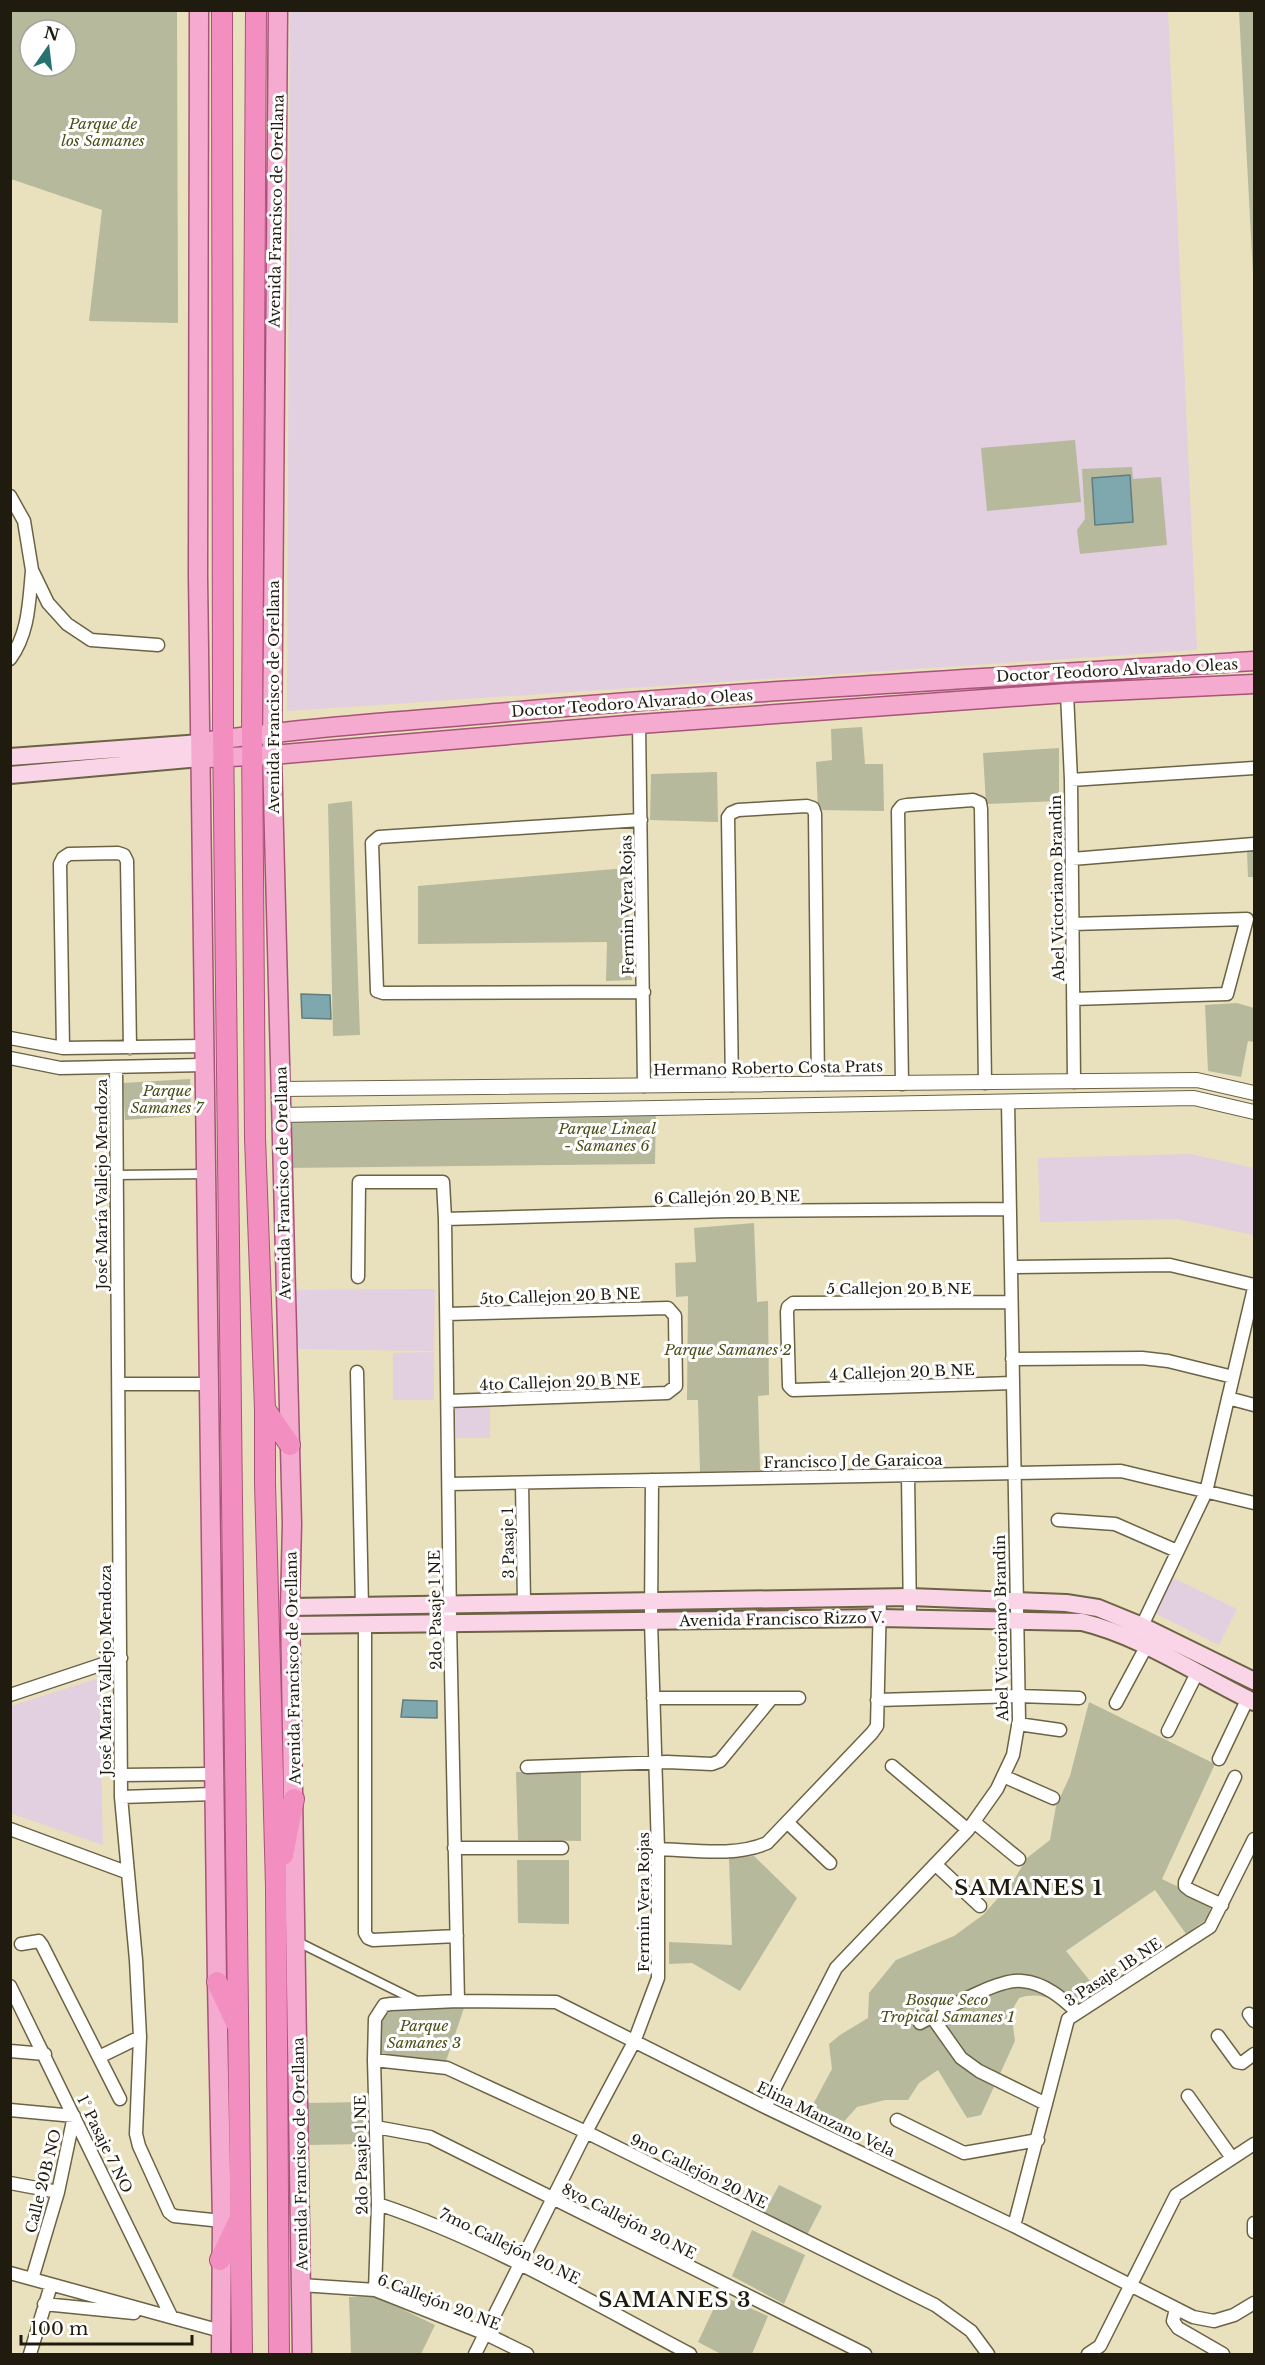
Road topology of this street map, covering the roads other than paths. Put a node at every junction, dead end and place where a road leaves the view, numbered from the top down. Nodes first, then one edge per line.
1 (199, 10) edge
2 (222, 10) edge
3 (256, 10) edge
4 (278, 10) edge
5 (10, 496) edge
6 (32, 570) junction
7 (158, 645) dead end
8 (10, 659) edge
9 (1254, 662) edge
10 (1254, 684) edge
11 (1067, 693) junction
12 (639, 724) junction
13 (272, 733) junction
14 (223, 748) junction
15 (259, 749) junction
16 (200, 750) junction
17 (10, 757) edge
18 (1254, 768) edge
19 (10, 775) edge
20 (1071, 780) junction
21 (641, 820) junction
22 (1254, 844) edge
23 (1072, 859) junction
24 (1072, 924) junction
25 (644, 992) junction
26 (1073, 999) junction
27 (10, 1038) edge
28 (63, 1048) junction
29 (130, 1048) junction
30 (204, 1055) junction
31 (10, 1058) edge
32 (116, 1067) junction
33 (1074, 1082) junction
34 (985, 1083) junction
35 (818, 1084) junction
36 (857, 1084) junction
37 (902, 1084) junction
38 (732, 1085) junction
39 (644, 1086) junction
40 (515, 1087) junction
41 (281, 1089) junction
42 (1254, 1093) edge
43 (1008, 1102) junction
44 (857, 1104) junction
45 (515, 1109) junction
46 (1254, 1112) edge
47 (281, 1115) junction
48 (207, 1174) junction
49 (115, 1175) junction
50 (1010, 1209) junction
51 (446, 1219) junction
52 (1011, 1267) junction
53 (358, 1277) dead end
54 (1254, 1286) edge
55 (1011, 1302) junction
56 (447, 1314) junction
57 (1251, 1318) edge
58 (1012, 1359) junction
59 (357, 1372) dead end
60 (1233, 1377) junction
61 (1013, 1383) junction
62 (119, 1384) junction
63 (210, 1384) junction
64 (672, 1390) joint
65 (793, 1390) joint
66 (1228, 1398) junction
67 (448, 1401) junction
68 (1254, 1405) edge
69 (265, 1409) junction
70 (290, 1445) junction
71 (1014, 1473) junction
72 (908, 1475) junction
73 (652, 1480) junction
74 (522, 1483) junction
75 (448, 1484) junction
76 (1206, 1492) junction
77 (1254, 1503) edge
78 (1058, 1520) dead end
79 (1177, 1551) junction
80 (910, 1597) junction
81 (880, 1598) junction
82 (652, 1601) junction
83 (524, 1603) junction
84 (450, 1605) junction
85 (290, 1607) junction
86 (362, 1607) junction
87 (1016, 1611) junction
88 (880, 1618) junction
89 (910, 1618) junction
90 (651, 1621) junction
91 (450, 1623) junction
92 (291, 1625) junction
93 (365, 1625) junction
94 (1141, 1638) junction
95 (121, 1658) junction
96 (1197, 1673) junction
97 (1254, 1681) edge
98 (10, 1695) edge
99 (1018, 1696) junction
100 (653, 1698) junction
101 (799, 1698) dead end
102 (1079, 1698) dead end
103 (771, 1699) junction
104 (877, 1700) junction
105 (1251, 1700) edge
106 (1116, 1703) dead end
107 (1018, 1724) junction
108 (1060, 1730) dead end
109 (1168, 1731) dead end
110 (1219, 1759) dead end
111 (656, 1762) junction
112 (892, 1766) dead end
113 (527, 1767) dead end
114 (214, 1774) junction
115 (121, 1775) junction
116 (1003, 1776) junction
117 (1235, 1777) dead end
118 (214, 1794) junction
119 (121, 1797) junction
120 (1053, 1798) dead end
121 (294, 1799) junction
122 (788, 1823) junction
123 (971, 1826) junction
124 (10, 1829) edge
125 (1254, 1839) edge
126 (454, 1848) junction
127 (562, 1848) dead end
128 (658, 1850) junction
129 (1019, 1859) dead end
130 (830, 1863) dead end
131 (935, 1864) junction
132 (126, 1872) junction
133 (276, 1887) junction
134 (1222, 1905) junction
135 (980, 1906) dead end
136 (458, 1936) junction
137 (296, 1941) junction
138 (21, 1944) dead end
139 (217, 1982) junction
140 (10, 1986) edge
141 (458, 2001) junction
142 (420, 2002) junction
143 (1077, 2012) junction
144 (932, 2016) junction
145 (375, 2019) joint
146 (920, 2023) dead end
147 (239, 2029) junction
148 (1218, 2036) dead end
149 (140, 2037) junction
150 (634, 2042) junction
151 (10, 2051) edge
152 (45, 2054) junction
153 (1254, 2054) edge
154 (99, 2057) junction
155 (374, 2060) junction
156 (1188, 2096) dead end
157 (120, 2099) dead end
158 (1046, 2104) junction
159 (765, 2107) junction
160 (10, 2110) edge
161 (74, 2116) junction
162 (897, 2120) dead end
163 (376, 2127) junction
164 (586, 2132) junction
165 (1038, 2140) junction
166 (1254, 2144) edge
167 (1232, 2158) junction
168 (10, 2183) edge
169 (58, 2192) junction
170 (552, 2200) junction
171 (378, 2204) junction
172 (231, 2219) junction
173 (1254, 2223) edge
174 (1014, 2226) junction
175 (1254, 2232) edge
176 (220, 2260) joint
177 (520, 2265) junction
178 (10, 2273) edge
179 (32, 2279) junction
180 (51, 2284) junction
181 (301, 2285) junction
182 (1130, 2286) junction
183 (375, 2290) junction
184 (44, 2304) junction
185 (1253, 2307) edge
186 (1176, 2309) junction
187 (171, 2316) junction
188 (221, 2331) junction
189 (486, 2334) junction
190 (30, 2355) edge
191 (221, 2355) edge
192 (242, 2355) edge
193 (279, 2355) edge
194 (302, 2355) edge
195 (475, 2355) edge
196 (527, 2355) edge
197 (690, 2355) edge
198 (865, 2355) edge
199 (988, 2355) edge
200 (1089, 2355) edge
201 (1223, 2355) edge

1 - 16 main road
2 - 14 highway
3 - 15 highway, Avenida Francisco de Orellana
4 - 13 main road, Avenida Francisco de Orellana
5 - 6 street
6 - 7 street
6 - 8 street
9 - 13 main road, Doctor Teodoro Alvarado Oleas
10 - 11 main road, Doctor Teodoro Alvarado Oleas
11 - 12 main road, Doctor Teodoro Alvarado Oleas
11 - 20 street, Abel Victoriano Brandin
12 - 15 main road, Doctor Teodoro Alvarado Oleas
12 - 21 street, Fermin Vera Rojas
13 - 15 main road, Doctor Teodoro Alvarado Oleas
14 - 15 main road, Doctor Teodoro Alvarado Oleas
14 - 16 main road, Doctor Teodoro Alvarado Oleas
14 - 147 highway
15 - 41 main road, Avenida Francisco de Orellana
15 - 69 highway, Avenida Francisco de Orellana
16 - 17 main road, Doctor Teodoro Alvarado Oleas
16 - 19 main road, Doctor Teodoro Alvarado Oleas
16 - 30 main road
18 - 20 street
20 - 23 street, Abel Victoriano Brandin
21 - 25 street, Fermin Vera Rojas
21 - 25 street
22 - 23 street
23 - 24 street, Abel Victoriano Brandin
24 - 26 street, Abel Victoriano Brandin
24 - 26 street
25 - 39 street, Fermin Vera Rojas
26 - 33 street, Abel Victoriano Brandin
27 - 28 street
28 - 29 street
28 - 29 street
29 - 30 street
30 - 32 street
30 - 48 main road
31 - 32 street
32 - 49 street, José María Vallejo Mendoza
33 - 34 street, Hermano Roberto Costa Prats
33 - 42 street, Hermano Roberto Costa Prats
34 - 37 street, Hermano Roberto Costa Prats
34 - 37 street
35 - 36 street, Hermano Roberto Costa Prats
35 - 38 street, Hermano Roberto Costa Prats
35 - 38 street
36 - 37 street, Hermano Roberto Costa Prats
36 - 44 street
38 - 39 street, Hermano Roberto Costa Prats
39 - 40 street, Hermano Roberto Costa Prats
40 - 41 street, Hermano Roberto Costa Prats
40 - 45 street
41 - 47 main road, Avenida Francisco de Orellana
43 - 44 street
43 - 46 street
43 - 50 street, Abel Victoriano Brandin
44 - 45 street
45 - 47 street
47 - 70 main road, Avenida Francisco de Orellana
48 - 49 street
48 - 63 main road
49 - 62 street, José María Vallejo Mendoza
50 - 51 street, 6 Callejón 20 B NE
50 - 52 street, Abel Victoriano Brandin
51 - 53 street, 2do Pasaje 1 NE
51 - 56 street, 2do Pasaje 1 NE
52 - 54 street
52 - 55 street, Abel Victoriano Brandin
54 - 57 street
55 - 58 street, Abel Victoriano Brandin
55 - 65 street, 5 Callejon 20 B NE
56 - 64 street, 5to Callejon 20 B NE
56 - 67 street, 2do Pasaje 1 NE
57 - 60 street
58 - 60 street
58 - 61 street, Abel Victoriano Brandin
59 - 86 street
60 - 66 street
61 - 65 street, 4 Callejon 20 B NE
61 - 71 street, Abel Victoriano Brandin
62 - 63 street
62 - 95 street, José María Vallejo Mendoza
63 - 114 main road
64 - 67 street, 4to Callejon 20 B NE
66 - 68 street
66 - 76 street
67 - 75 street, 2do Pasaje 1 NE
69 - 70 highway
69 - 133 highway, Avenida Francisco de Orellana
70 - 85 main road, Avenida Francisco de Orellana
71 - 72 street, Francisco J de Garaicoa
71 - 76 street, Francisco J de Garaicoa
71 - 87 street, Abel Victoriano Brandin
72 - 73 street, Francisco J de Garaicoa
72 - 80 street
73 - 74 street, Francisco J de Garaicoa
73 - 82 street, Fermin Vera Rojas
74 - 75 street, Francisco J de Garaicoa
74 - 83 street, 3 Pasaje 1
75 - 84 street, 2do Pasaje 1 NE
76 - 77 street, Francisco J de Garaicoa
76 - 79 street
78 - 79 street
79 - 94 street
80 - 81 main road, Avenida Francisco Rizzo V.
80 - 87 main road, Avenida Francisco Rizzo V.
80 - 89 street
81 - 82 main road, Avenida Francisco Rizzo V.
81 - 88 street
82 - 83 main road, Avenida Francisco Rizzo V.
82 - 90 street, Fermin Vera Rojas
83 - 84 main road, Avenida Francisco Rizzo V.
84 - 86 main road, Avenida Francisco Rizzo V.
84 - 91 street, 2do Pasaje 1 NE
85 - 86 main road, Avenida Francisco Rizzo V.
85 - 92 main road, Avenida Francisco de Orellana
87 - 89 main road, Avenida Francisco Rizzo V.
87 - 94 main road, Avenida Francisco Rizzo V.
87 - 99 street, Abel Victoriano Brandin
88 - 89 main road, Avenida Francisco Rizzo V.
88 - 90 main road, Avenida Francisco Rizzo V.
88 - 104 street
90 - 91 main road, Avenida Francisco Rizzo V.
90 - 100 street, Fermin Vera Rojas
91 - 93 main road, Avenida Francisco Rizzo V.
91 - 126 street, 2do Pasaje 1 NE
92 - 93 main road, Avenida Francisco Rizzo V.
92 - 121 main road, Avenida Francisco de Orellana
93 - 136 street
94 - 96 main road, Avenida Francisco Rizzo V.
94 - 97 main road, Avenida Francisco Rizzo V.
94 - 106 street
95 - 98 street
95 - 115 street, José María Vallejo Mendoza
96 - 105 main road, Avenida Francisco Rizzo V.
96 - 109 street
99 - 102 street
99 - 104 street
99 - 107 street, Abel Victoriano Brandin
100 - 103 street
100 - 111 street, Fermin Vera Rojas
101 - 103 street
103 - 111 street
104 - 122 street
105 - 110 street
107 - 108 street
107 - 116 street, Abel Victoriano Brandin
111 - 113 street
111 - 128 street, Fermin Vera Rojas
112 - 123 street
114 - 115 street
114 - 118 main road
115 - 119 street, José María Vallejo Mendoza
116 - 120 street
116 - 123 street, Abel Victoriano Brandin
117 - 134 street
118 - 119 street
118 - 139 main road
119 - 132 street, José María Vallejo Mendoza
121 - 133 highway
121 - 137 main road, Avenida Francisco de Orellana
122 - 128 street
122 - 130 street
123 - 129 street
123 - 131 street, Abel Victoriano Brandin
124 - 132 street
125 - 134 street, 3 Pasaje 1B NE
126 - 127 street
126 - 136 street, 2do Pasaje 1 NE
128 - 150 street, Fermin Vera Rojas
131 - 135 street
131 - 159 street, Abel Victoriano Brandin
132 - 149 street, José María Vallejo Mendoza
133 - 193 highway, Avenida Francisco de Orellana
134 - 143 street, 3 Pasaje 1B NE
136 - 141 street, 2do Pasaje 1 NE
137 - 142 street
137 - 181 main road, Avenida Francisco de Orellana
138 - 154 street
139 - 147 highway
139 - 172 main road
140 - 152 street, 1° Pasaje 7 NO
141 - 142 street, Elina Manzano Vela
141 - 150 street, Elina Manzano Vela
142 - 145 street, Elina Manzano Vela
143 - 144 street
143 - 158 street, 3 Pasaje 1B NE
144 - 146 street
144 - 158 street
145 - 155 street, 2do Pasaje 1 NE
147 - 172 highway
148 - 153 street
149 - 154 street
149 - 172 street, José María Vallejo Mendoza
150 - 159 street, Elina Manzano Vela
150 - 164 street, Fermin Vera Rojas
151 - 152 street
152 - 161 street, 1° Pasaje 7 NO
154 - 157 street
155 - 163 street, 2do Pasaje 1 NE
155 - 164 street, 9no Callejón 20 NE
156 - 167 street
158 - 165 street, 3 Pasaje 1B NE
159 - 174 street, Elina Manzano Vela
160 - 161 street, Calle 20B NO
161 - 169 street, Calle 20B NO
161 - 187 street, 1° Pasaje 7 NO
162 - 165 street
163 - 170 street, 8vo Callejón 20 NE
163 - 171 street, 2do Pasaje 1 NE
164 - 170 street, Fermin Vera Rojas
164 - 199 street, 9no Callejón 20 NE
165 - 174 street, 3 Pasaje 1B NE
166 - 167 street
167 - 182 street
168 - 169 street
169 - 179 street, Calle 20B NO
170 - 177 street, Fermin Vera Rojas
170 - 198 street, 8vo Callejón 20 NE
171 - 177 street, 7mo Callejón 20 NE
171 - 183 street, 2do Pasaje 1 NE
172 - 176 highway
172 - 192 highway
173 - 175 street
174 - 182 street, Elina Manzano Vela
176 - 188 main road
177 - 189 street, Fermin Vera Rojas
177 - 197 street, 7mo Callejón 20 NE
178 - 179 street
179 - 180 street
180 - 184 street
180 - 187 street
181 - 183 street, 6 Callejón 20 NE
181 - 194 main road, Avenida Francisco de Orellana
182 - 186 street, Elina Manzano Vela
182 - 200 street
183 - 189 street, 6 Callejón 20 NE
184 - 187 street
184 - 190 street
185 - 186 street, Elina Manzano Vela
186 - 201 street
187 - 188 street
188 - 191 main road
189 - 195 street, Fermin Vera Rojas
189 - 196 street, 6 Callejón 20 NE

